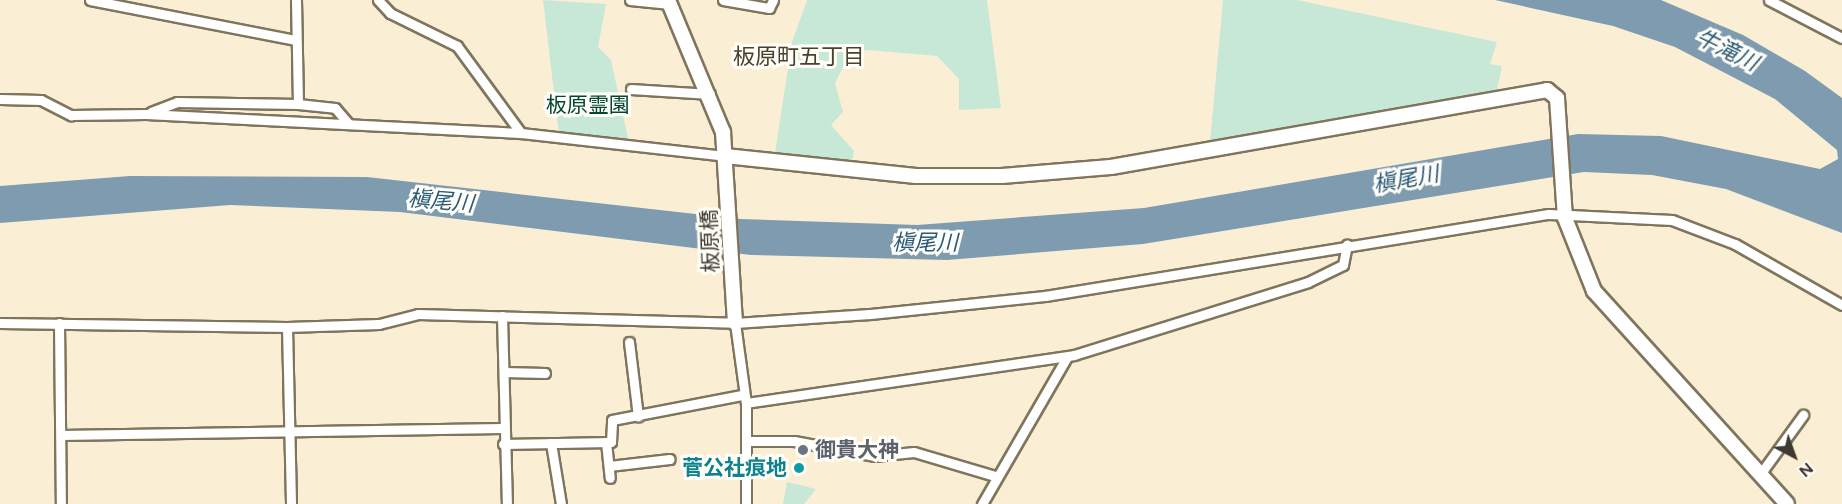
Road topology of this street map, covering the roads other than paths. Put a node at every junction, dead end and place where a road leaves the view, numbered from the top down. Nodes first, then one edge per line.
1 (90, 0) edge
2 (296, 0) edge
3 (378, 0) edge
4 (630, 0) edge
5 (723, 0) edge
6 (773, 0) edge
7 (1769, 0) edge
8 (669, 2) edge
9 (1842, 38) edge
10 (296, 40) junction
11 (644, 78) dead end
12 (631, 89) dead end
13 (643, 90) junction
14 (710, 94) junction
15 (0, 99) edge
16 (298, 104) junction
17 (146, 114) junction
18 (348, 123) junction
19 (521, 134) junction
20 (725, 156) junction
21 (1564, 213) junction
22 (1347, 244) junction
23 (1842, 305) edge
24 (502, 316) junction
25 (0, 323) edge
26 (59, 323) junction
27 (735, 323) junction
28 (287, 327) junction
29 (628, 342) dead end
30 (1067, 357) junction
31 (504, 372) junction
32 (545, 373) dead end
33 (744, 399) junction
34 (1803, 415) dead end
35 (638, 416) junction
36 (502, 428) junction
37 (290, 431) junction
38 (61, 435) junction
39 (748, 441) junction
40 (606, 442) junction
41 (551, 443) junction
42 (503, 444) junction
43 (670, 459) dead end
44 (609, 466) junction
45 (1761, 473) junction
46 (995, 477) junction
47 (610, 478) dead end
48 (61, 504) edge
49 (291, 504) edge
50 (507, 504) edge
51 (561, 504) edge
52 (746, 504) edge
53 (982, 504) edge
54 (1787, 504) edge

1 - 10 street
2 - 10 street
3 - 19 street
4 - 8 street
5 - 6 street
7 - 9 street
8 - 14 street, 板原橋
10 - 16 street
11 - 13 street
12 - 13 street
13 - 14 street
14 - 20 street, 板原橋
15 - 17 street
16 - 17 street
16 - 18 street
17 - 18 street
18 - 19 street
19 - 20 street
20 - 21 street
20 - 27 street, 板原橋
21 - 22 street
21 - 23 street
21 - 45 street
22 - 27 street
22 - 30 street
24 - 27 street
24 - 28 street
24 - 31 street
25 - 26 street
26 - 28 street
26 - 38 street
27 - 33 street
28 - 37 street
29 - 35 street
30 - 33 street
30 - 46 street
31 - 32 street
31 - 36 street
33 - 35 street
33 - 39 street
34 - 45 street
35 - 40 street
36 - 37 street
36 - 42 street
37 - 38 street
37 - 49 street
38 - 48 street
39 - 46 street
39 - 52 street
40 - 41 street
40 - 44 street
41 - 42 street
41 - 51 street
42 - 50 street
43 - 44 street
44 - 47 street
45 - 54 street
46 - 53 street

